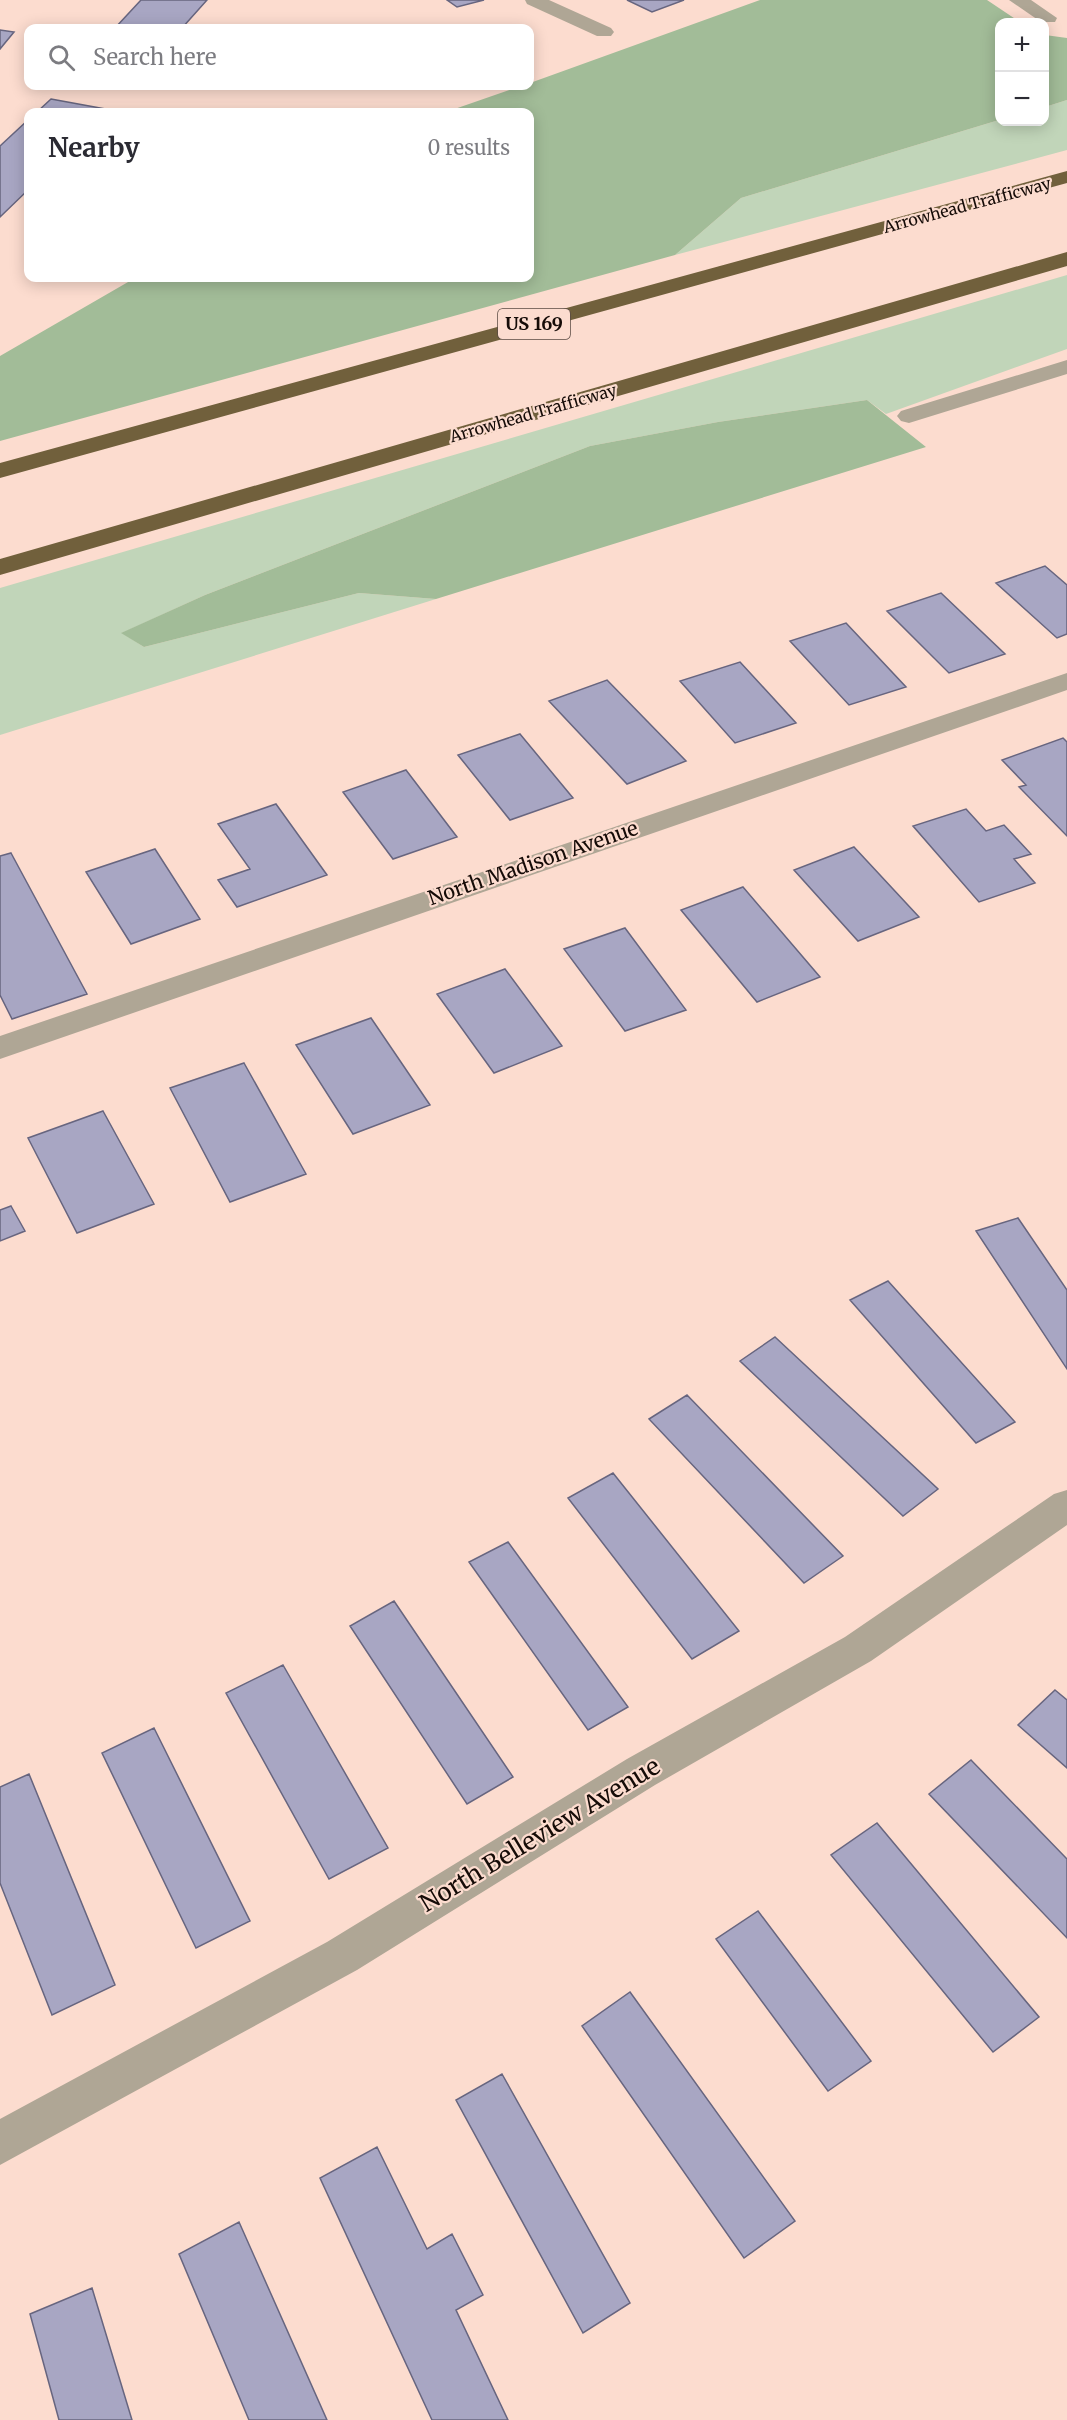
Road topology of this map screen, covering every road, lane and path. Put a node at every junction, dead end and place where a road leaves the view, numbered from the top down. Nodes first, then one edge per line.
1 (534, 0) edge
2 (1018, 0) edge
3 (1048, 18) dead end
4 (604, 32) dead end
5 (1067, 177) edge
6 (1067, 259) edge
7 (1067, 367) edge
8 (909, 416) dead end
9 (0, 471) edge
10 (0, 567) edge
11 (1067, 681) edge
12 (0, 1048) edge
13 (1067, 1505) edge
14 (0, 2143) edge

1 - 4 street
2 - 3 street
5 - 9 highway, Arrowhead Trafficway / US 169
6 - 10 highway, Arrowhead Trafficway
7 - 8 street
11 - 12 street, North Madison Avenue
13 - 14 street, North Belleview Avenue

